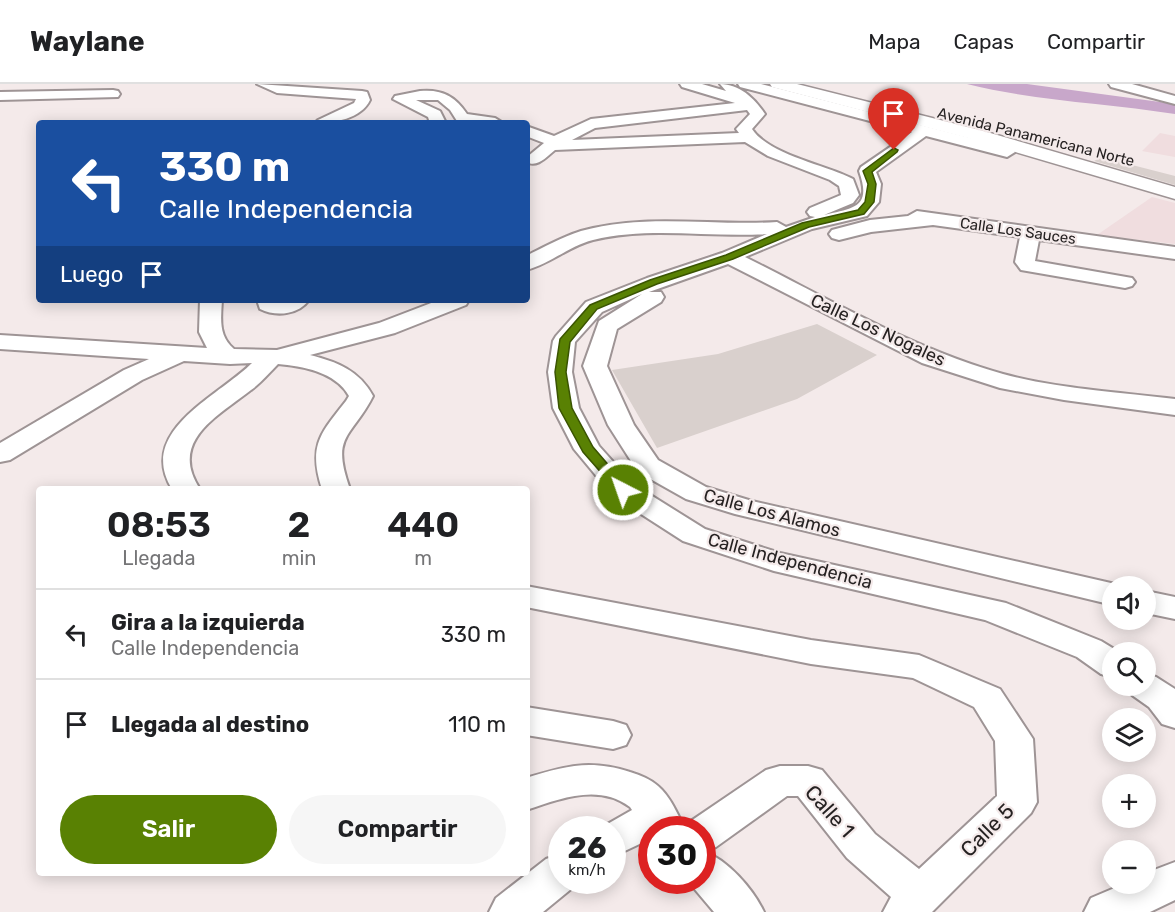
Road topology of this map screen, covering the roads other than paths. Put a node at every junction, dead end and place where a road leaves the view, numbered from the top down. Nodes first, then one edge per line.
1 (54, 84) edge
2 (264, 84) edge
3 (687, 84) edge
4 (727, 84) edge
5 (745, 84) edge
6 (778, 84) edge
7 (826, 84) edge
8 (1116, 84) edge
9 (113, 94) dead end
10 (0, 96) edge
11 (40, 96) junction
12 (1175, 100) edge
13 (748, 103) junction
14 (330, 120) edge
15 (437, 120) edge
16 (475, 120) edge
17 (923, 131) junction
18 (530, 132) edge
19 (747, 137) junction
20 (553, 143) junction
21 (1000, 146) junction
22 (1120, 157) dead end
23 (533, 160) dead end
24 (1175, 180) edge
25 (1175, 193) edge
26 (861, 212) junction
27 (936, 219) junction
28 (806, 225) junction
29 (744, 231) junction
30 (1031, 232) junction
31 (1175, 253) edge
32 (736, 261) junction
33 (530, 262) edge
34 (1125, 282) dead end
35 (211, 303) edge
36 (268, 303) edge
37 (294, 303) edge
38 (450, 303) edge
39 (0, 342) edge
40 (178, 354) junction
41 (230, 357) junction
42 (271, 357) junction
43 (1175, 407) edge
44 (0, 454) edge
45 (184, 486) edge
46 (335, 486) edge
47 (1102, 591) edge
48 (530, 597) edge
49 (1156, 604) edge
50 (1175, 608) edge
51 (1102, 658) edge
52 (1156, 694) edge
53 (1175, 714) edge
54 (530, 721) edge
55 (613, 735) dead end
56 (530, 793) edge
57 (646, 816) edge
58 (716, 825) edge
59 (1175, 880) edge
60 (548, 884) edge
61 (716, 884) edge
62 (913, 903) edge
63 (520, 909) edge
64 (742, 912) edge
65 (1106, 912) edge

1 - 11 street
2 - 14 street
3 - 13 street
4 - 13 street
5 - 17 street
6 - 21 highway, Avenida Panamericana Norte
7 - 22 highway, Avenida Panamericana Norte
8 - 12 street
9 - 11 street
10 - 11 street
13 - 19 street
13 - 20 street
15 - 16 street
17 - 21 street
17 - 26 street
18 - 20 street
19 - 20 street
19 - 29 street
20 - 23 street
21 - 24 highway, Avenida Panamericana Norte
21 - 25 highway, Avenida Panamericana Norte
26 - 27 street, Calle Los Sauces
26 - 28 street, Calle Independencia
27 - 30 street, Calle Los Sauces
27 - 32 street, Calle Los Alamos
28 - 29 street
28 - 32 street, Calle Independencia
29 - 33 street
30 - 31 street, Calle Los Sauces
30 - 34 street
32 - 43 street, Calle Los Nogales
32 - 47 street, Calle Los Alamos
32 - 51 street, Calle Independencia
35 - 41 street
36 - 37 street
38 - 42 street
39 - 40 street
40 - 41 street
40 - 44 street
41 - 42 street
42 - 45 street
42 - 46 street
48 - 62 street, Calle 5
49 - 50 street
52 - 53 street
54 - 55 street
56 - 57 street
58 - 62 street, Calle 1
59 - 65 street
60 - 63 street
61 - 64 street

